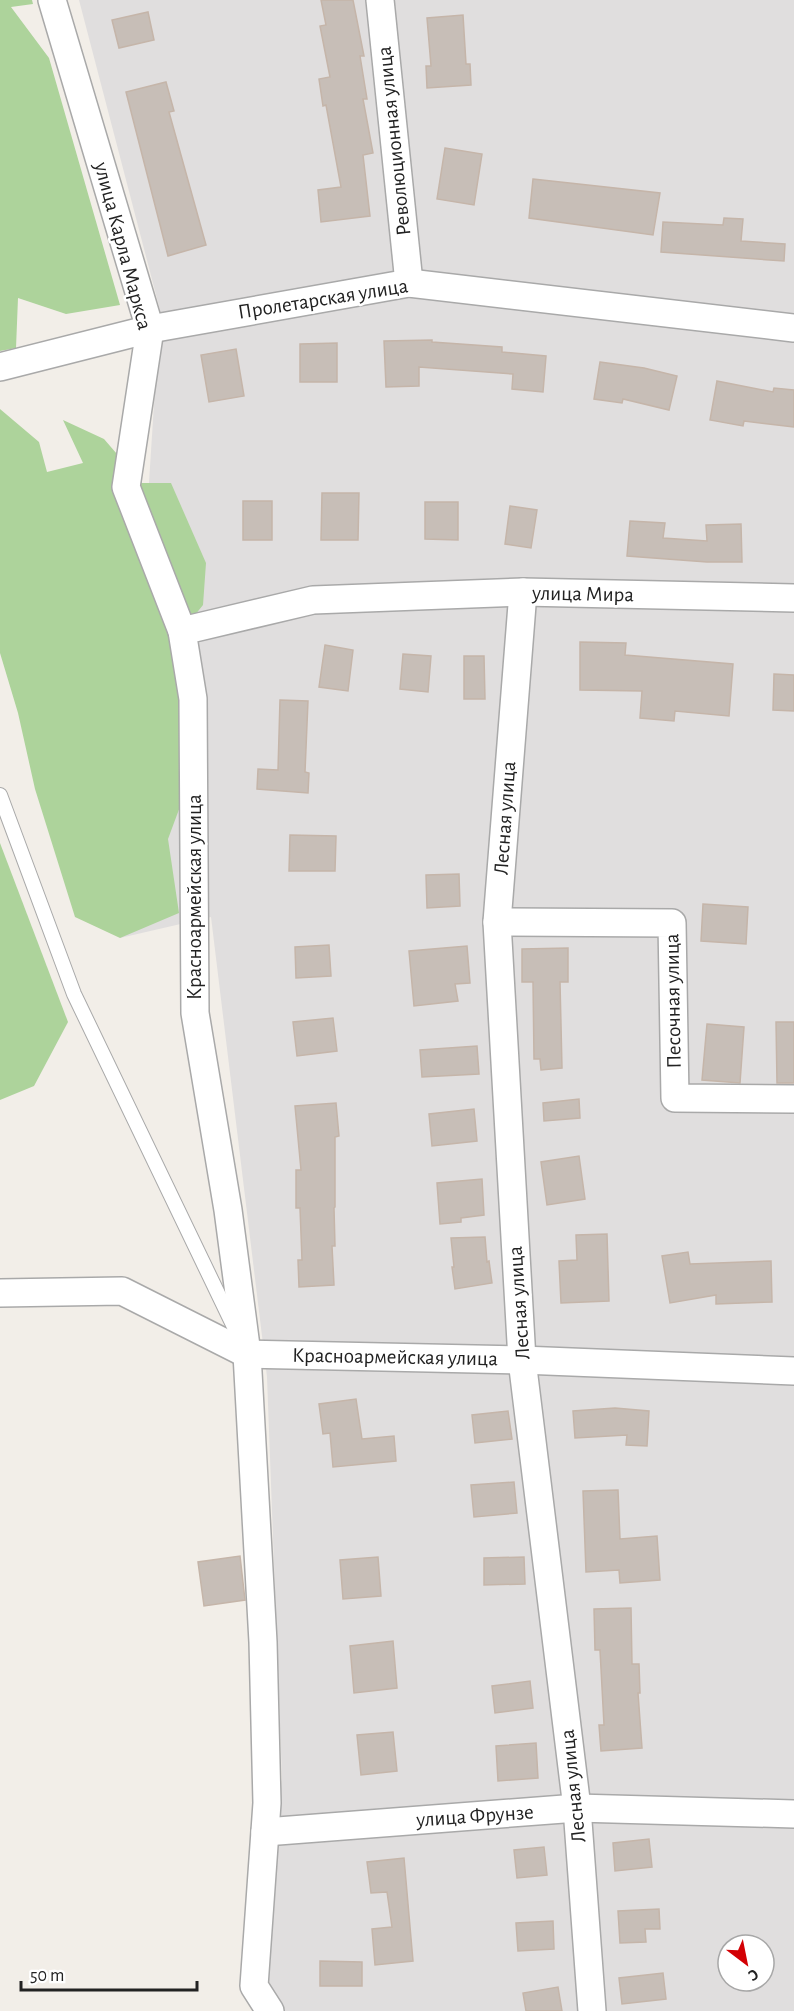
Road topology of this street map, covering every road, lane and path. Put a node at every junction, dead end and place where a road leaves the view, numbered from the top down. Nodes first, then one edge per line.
1 (52, 0) edge
2 (380, 0) edge
3 (409, 283) junction
4 (150, 328) junction
5 (794, 328) edge
6 (0, 367) edge
7 (523, 592) junction
8 (794, 598) edge
9 (182, 631) junction
10 (0, 795) edge
11 (497, 922) junction
12 (794, 1099) edge
13 (0, 1293) edge
14 (247, 1354) junction
15 (522, 1360) junction
16 (794, 1371) edge
17 (577, 1808) junction
18 (794, 1814) edge
19 (265, 1832) junction
20 (270, 2011) edge
21 (592, 2011) edge

1 - 4 street, улица Карла Маркса
2 - 3 street, Революционная улица
3 - 4 street, Пролетарская улица
3 - 5 street, Пролетарская улица
4 - 6 street, Пролетарская улица
4 - 9 street, улица Карла Маркса
7 - 8 street, улица Мира
7 - 9 street, улица Мира
7 - 11 street, Лесная улица
9 - 14 street, Красноармейская улица
10 - 14 lane
11 - 12 street, Песочная улица
11 - 15 street, Лесная улица
13 - 14 street
14 - 15 street, Красноармейская улица
14 - 19 street, Красноармейская улица
15 - 16 street, Красноармейская улица
15 - 17 street, Лесная улица
17 - 18 street, улица Фрунзе
17 - 19 street, улица Фрунзе
17 - 21 street, Лесная улица
19 - 20 street, Красноармейская улица

